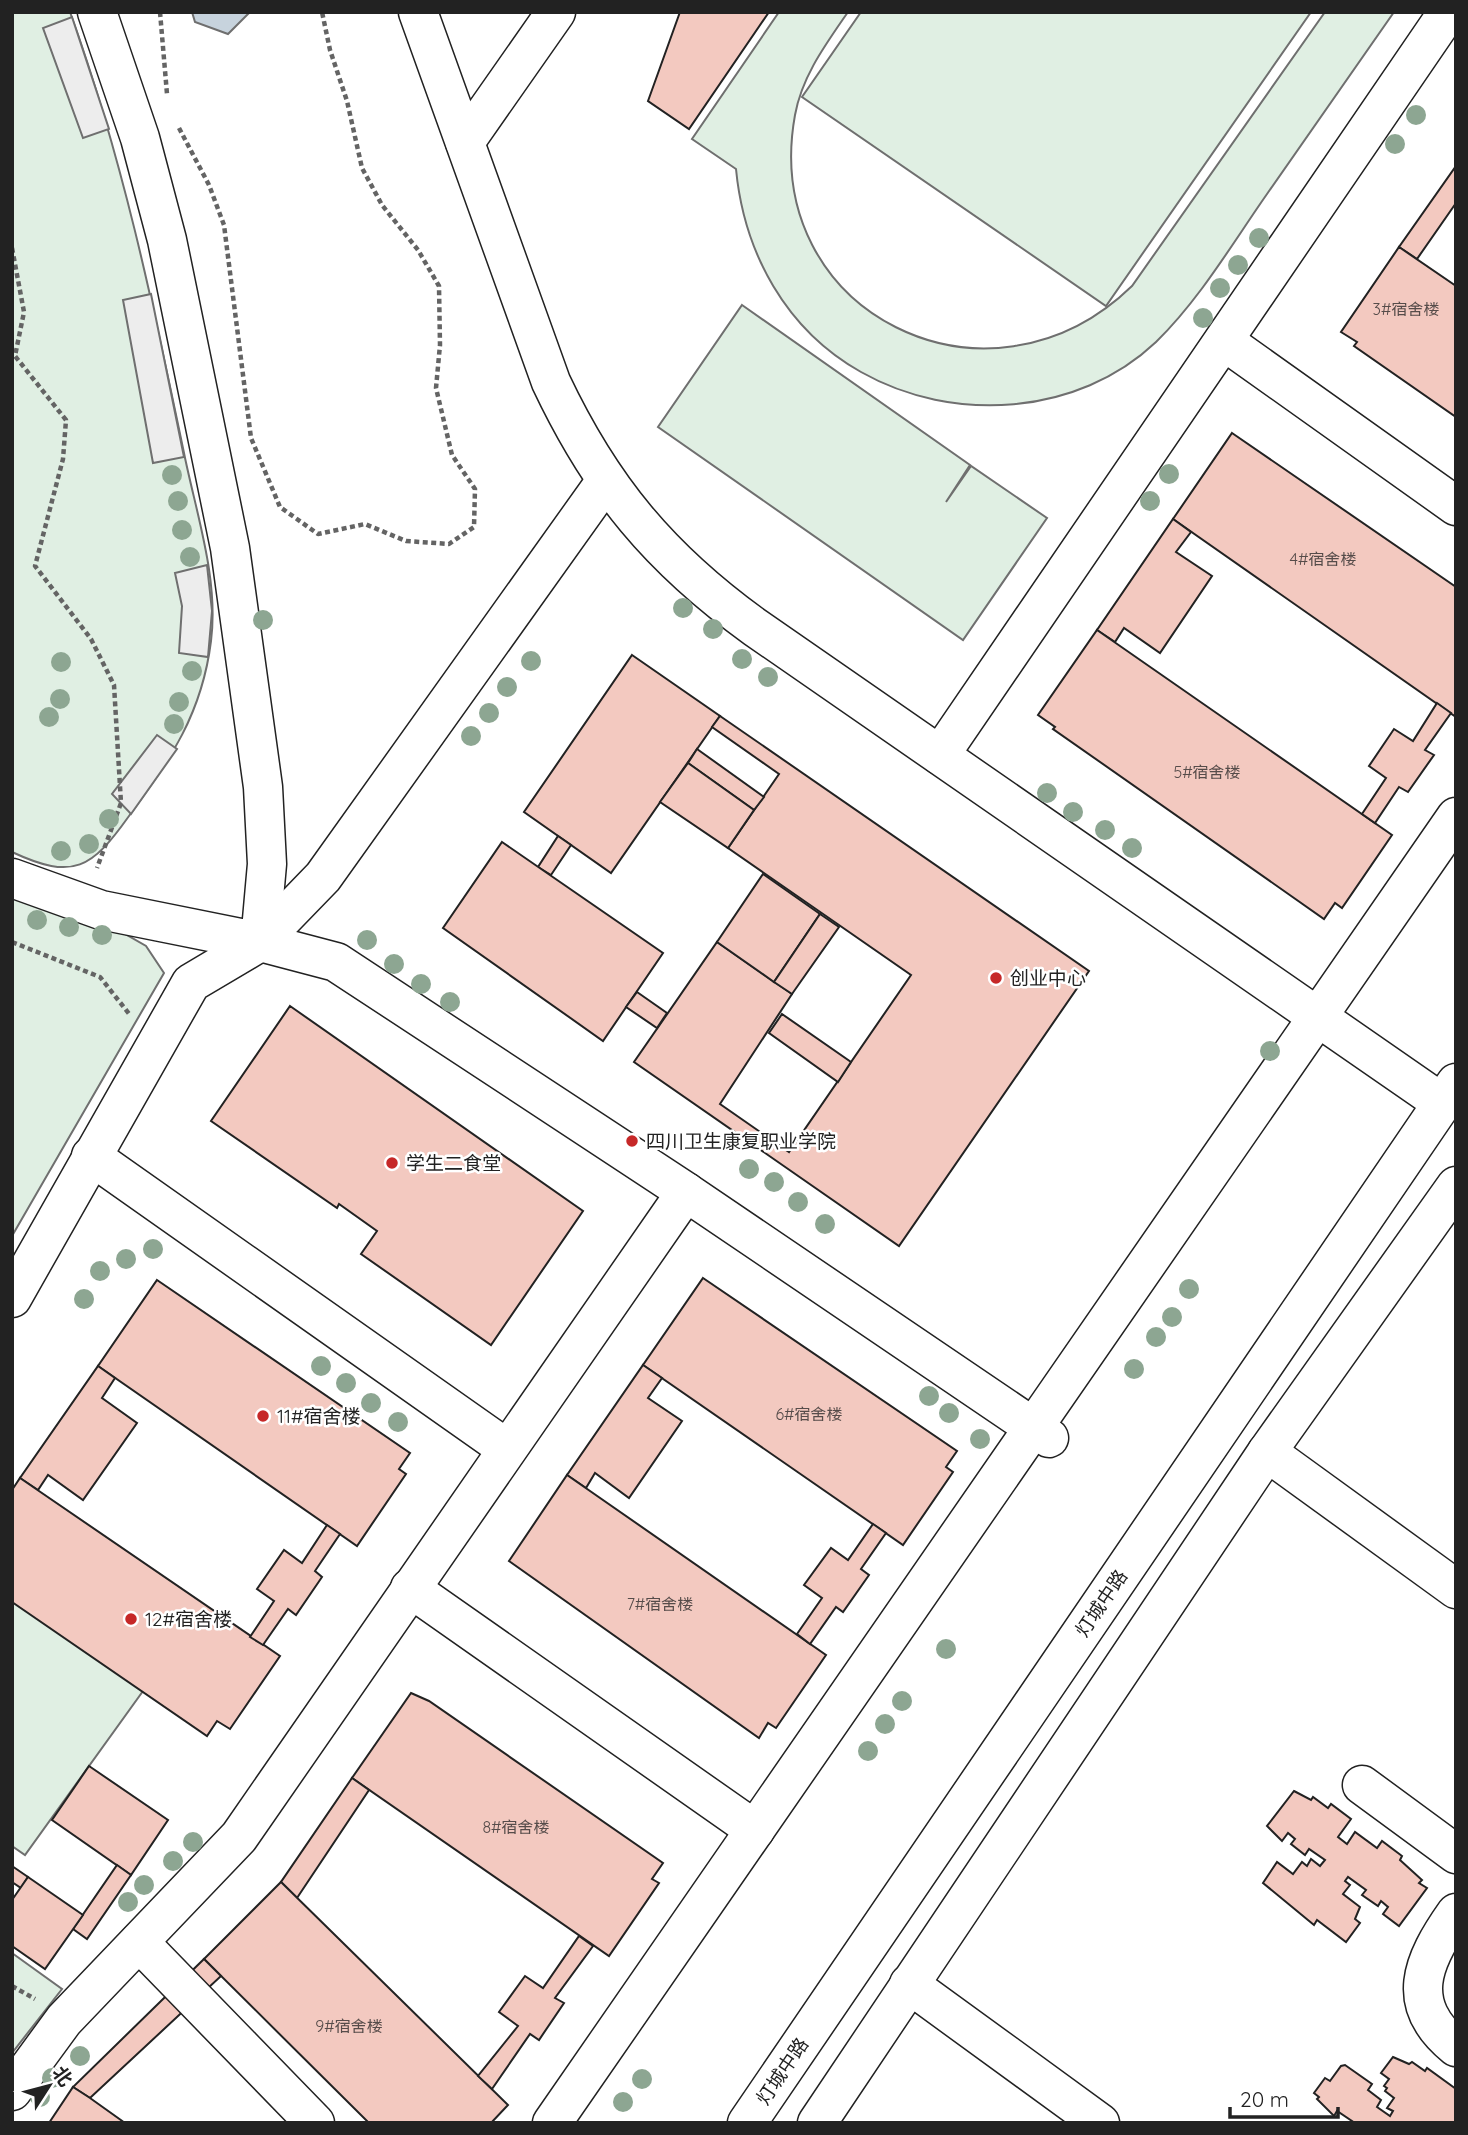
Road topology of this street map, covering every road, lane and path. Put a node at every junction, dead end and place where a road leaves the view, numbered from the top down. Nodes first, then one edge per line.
1 (97, 12) edge
2 (160, 12) edge
3 (322, 12) edge
4 (418, 12) edge
5 (556, 12) edge
6 (1448, 12) edge
7 (168, 106) dead end
8 (173, 118) dead end
9 (465, 142) junction
10 (12, 248) edge
11 (1224, 341) junction
12 (605, 482) junction
13 (1456, 506) edge
14 (940, 755) junction
15 (1456, 817) edge
16 (12, 878) edge
17 (83, 905) junction
18 (12, 942) edge
19 (260, 942) junction
20 (1317, 1017) junction
21 (155, 1046) junction
22 (1449, 1093) edge
23 (91, 1156) junction
24 (1456, 1186) edge
25 (685, 1192) junction
26 (12, 1298) edge
27 (1041, 1433) junction
28 (508, 1448) junction
29 (1267, 1452) junction
30 (410, 1588) junction
31 (1456, 1588) edge
32 (1362, 1785) dead end
33 (755, 1830) junction
34 (1456, 1854) edge
35 (1456, 1913) edge
36 (139, 1942) junction
37 (909, 1984) junction
38 (1456, 2048) edge
39 (12, 2091) edge
40 (315, 2123) edge
41 (552, 2123) edge
42 (747, 2123) edge
43 (817, 2123) edge
44 (1100, 2123) edge

1 - 19 main road
2 - 7 path
3 - 8 path
4 - 9 main road
5 - 9 main road
6 - 11 main road
9 - 12 main road
10 - 17 path
11 - 13 main road
11 - 14 main road
12 - 14 main road
12 - 19 main road
14 - 20 main road
15 - 20 main road
16 - 17 main road
17 - 19 main road
18 - 21 path
19 - 21 main road
19 - 25 main road
20 - 22 main road
20 - 27 main road
21 - 23 main road
22 - 42 main road, 灯城中路
23 - 26 main road
23 - 28 main road
24 - 29 main road
25 - 27 main road
25 - 28 main road
27 - 33 main road
28 - 30 main road
29 - 31 main road
29 - 37 main road
30 - 33 main road
30 - 36 main road
32 - 34 main road
33 - 41 main road
35 - 38 main road
36 - 39 main road
36 - 40 main road
37 - 43 main road
37 - 44 main road

